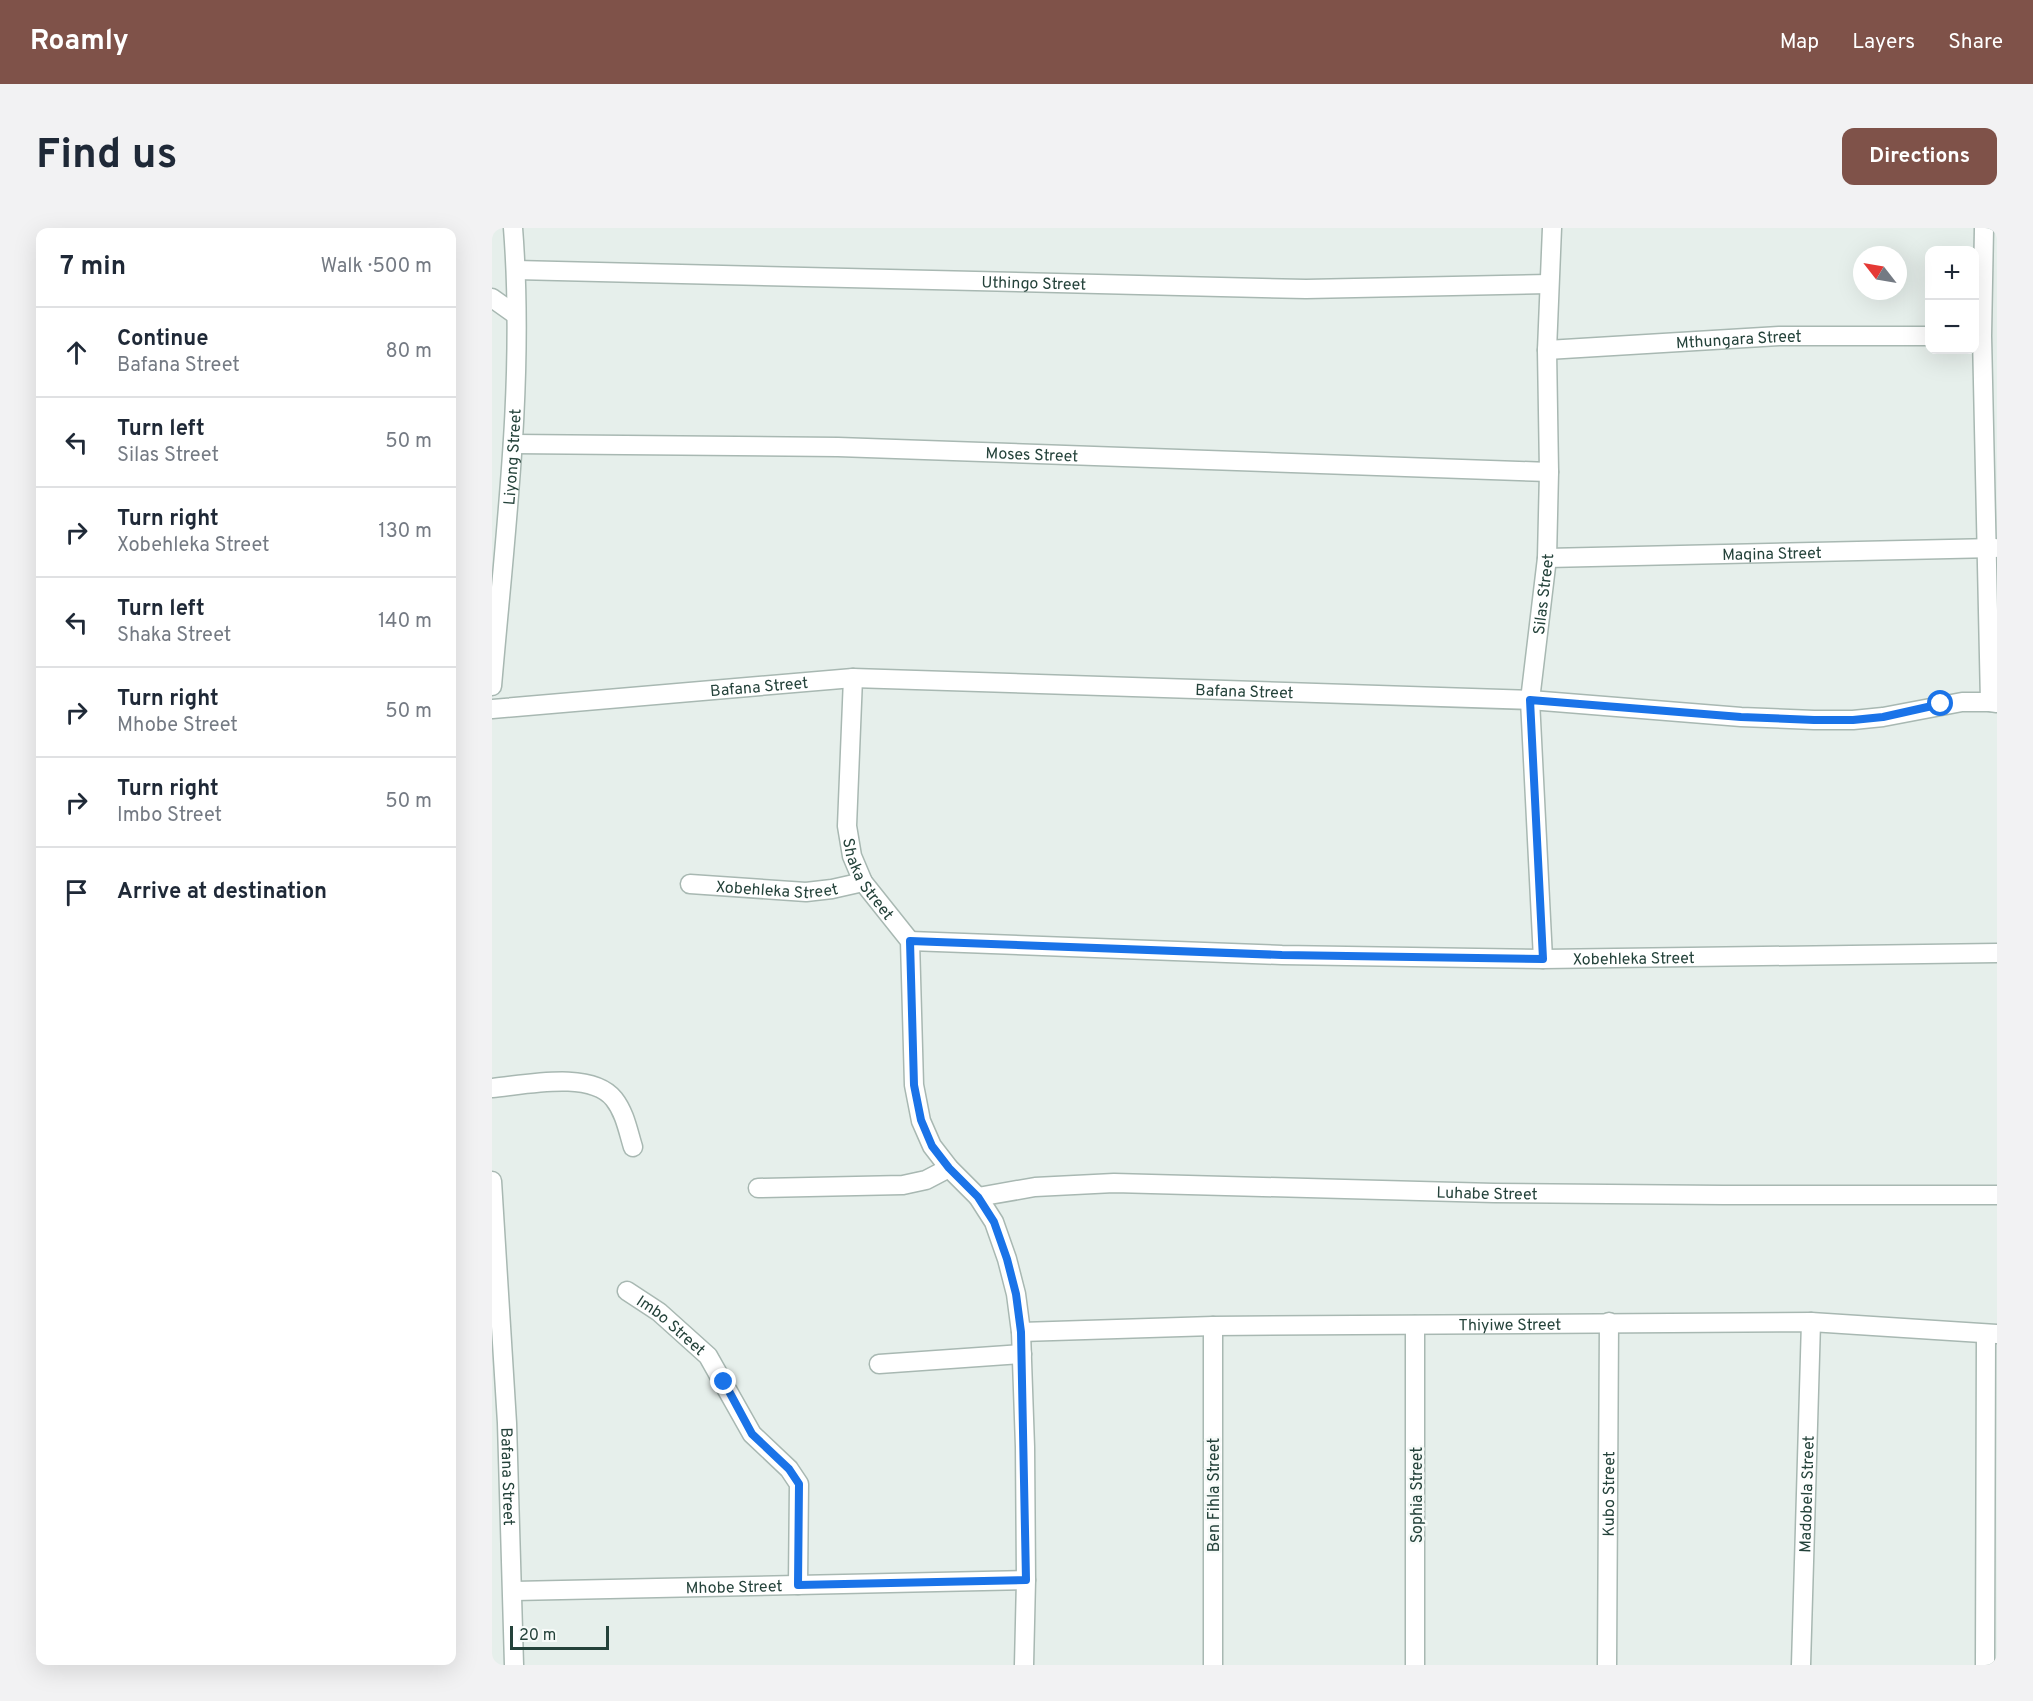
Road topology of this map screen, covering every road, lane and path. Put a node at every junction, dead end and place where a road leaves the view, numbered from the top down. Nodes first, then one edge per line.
1 (513, 228) edge
2 (1552, 228) edge
3 (1984, 228) edge
4 (516, 270) junction
5 (1549, 284) junction
6 (492, 298) edge
7 (516, 315) junction
8 (1925, 336) edge
9 (1984, 336) edge
10 (1547, 350) junction
11 (513, 444) junction
12 (1549, 472) junction
13 (1991, 548) edge
14 (1547, 558) junction
15 (853, 678) junction
16 (492, 686) edge
17 (1530, 700) junction
18 (1993, 702) edge
19 (492, 710) edge
20 (863, 882) junction
21 (690, 884) dead end
22 (910, 941) junction
23 (1997, 953) edge
24 (1543, 959) junction
25 (492, 1088) edge
26 (633, 1147) dead end
27 (949, 1168) junction
28 (492, 1180) edge
29 (758, 1188) dead end
30 (1997, 1195) edge
31 (978, 1197) junction
32 (627, 1291) dead end
33 (1609, 1322) junction
34 (1811, 1322) junction
35 (1415, 1324) junction
36 (1213, 1326) junction
37 (1021, 1332) junction
38 (1991, 1334) edge
39 (1022, 1354) junction
40 (879, 1364) dead end
41 (1026, 1580) junction
42 (798, 1585) junction
43 (514, 1591) junction
44 (514, 1665) edge
45 (1024, 1665) edge
46 (1213, 1665) edge
47 (1415, 1665) edge
48 (1607, 1665) edge
49 (1801, 1665) edge
50 (1985, 1665) edge

1 - 4 street, Liyong Street
2 - 5 street, Silas Street
3 - 9 street
4 - 5 street, Uthingo Street
4 - 7 street, Liyong Street
5 - 10 street, Silas Street
6 - 7 street
7 - 11 street, Liyong Street
8 - 10 street, Mthungara Street
9 - 13 street
10 - 12 street, Silas Street
11 - 12 street, Moses Street
11 - 16 street, Liyong Street
12 - 14 street, Silas Street
13 - 14 street, Maqina Street
13 - 18 street
14 - 17 street, Silas Street
15 - 17 street, Bafana Street
15 - 19 street, Bafana Street
15 - 20 street, Shaka Street
17 - 18 street, Bafana Street
17 - 24 street, Silas Street
20 - 21 street, Xobehleka Street
20 - 22 street, Shaka Street
22 - 24 street, Xobehleka Street
22 - 27 street
23 - 24 street, Xobehleka Street
25 - 26 street
27 - 29 street
27 - 31 street
28 - 43 street, Bafana Street
30 - 31 street, Luhabe Street
31 - 37 street
32 - 42 street, Imbo Street
33 - 34 street, Thiyiwe Street
33 - 35 street, Thiyiwe Street
33 - 48 street, Kubo Street
34 - 38 street, Thiyiwe Street
34 - 49 street, Madobela Street
35 - 36 street, Thiyiwe Street
35 - 47 street, Sophia Street
36 - 37 street, Thiyiwe Street
36 - 46 street, Ben Fihla Street
37 - 39 street
38 - 50 street
39 - 40 street
39 - 41 street
41 - 42 street, Mhobe Street
41 - 45 street
42 - 43 street, Mhobe Street
43 - 44 street, Bafana Street

